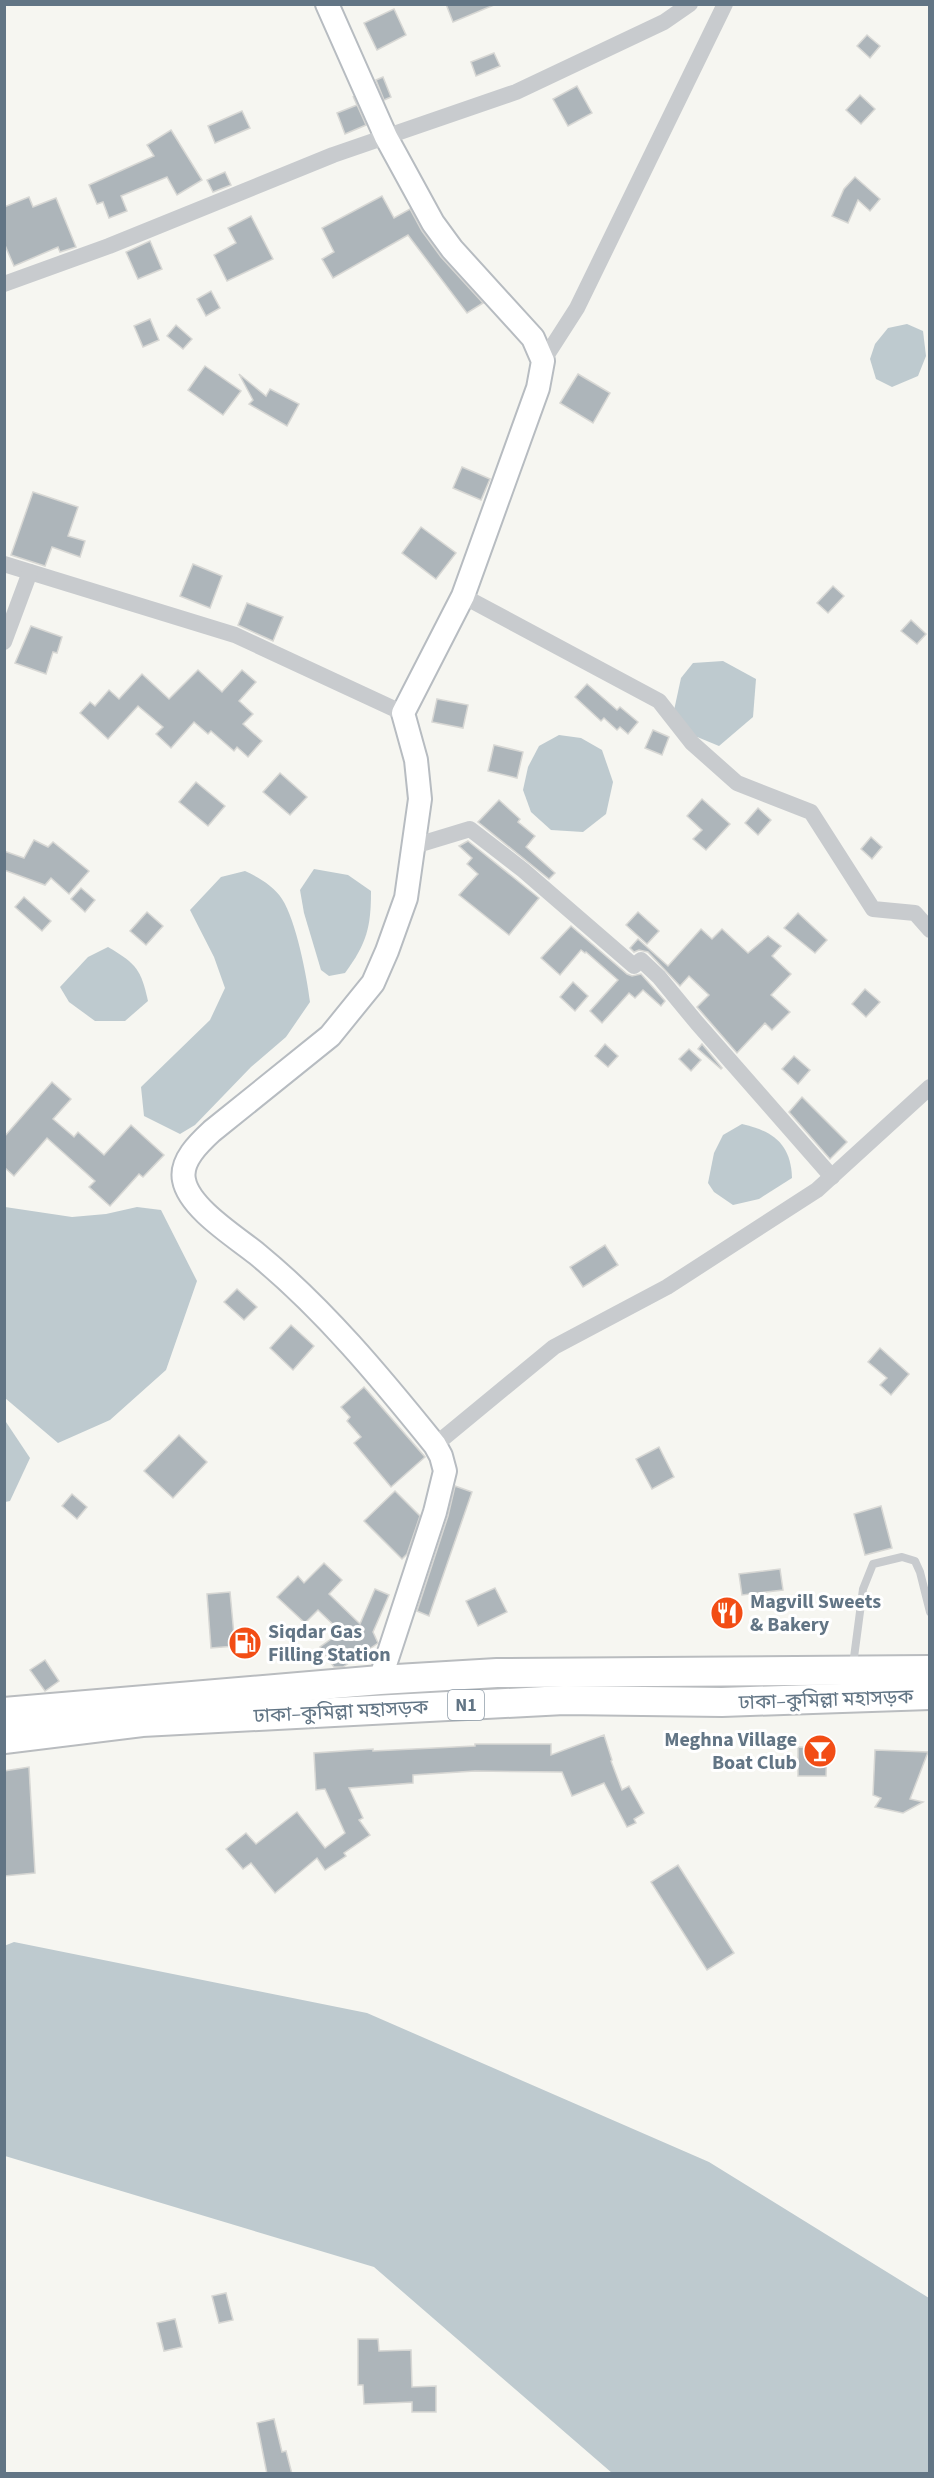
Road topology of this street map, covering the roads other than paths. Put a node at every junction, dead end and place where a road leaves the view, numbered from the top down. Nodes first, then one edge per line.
1 (327, 4) edge
2 (690, 4) edge
3 (725, 4) edge
4 (386, 137) junction
5 (4, 284) edge
6 (543, 361) junction
7 (4, 564) edge
8 (30, 572) junction
9 (463, 596) junction
10 (4, 642) edge
11 (403, 713) junction
12 (414, 846) junction
13 (930, 930) edge
14 (930, 1087) edge
15 (832, 1177) junction
16 (435, 1444) junction
17 (930, 1612) edge
18 (930, 1670) edge
19 (852, 1672) junction
20 (380, 1680) junction
21 (930, 1695) edge
22 (4, 1712) edge
23 (4, 1739) edge

1 - 4 street
2 - 4 street
3 - 6 street
4 - 5 street
4 - 6 street
6 - 9 street
7 - 8 street
8 - 10 street
8 - 11 street
9 - 11 street
9 - 13 street
11 - 12 street
12 - 15 street
12 - 16 street
14 - 15 street
15 - 16 street
16 - 20 street
17 - 19 lane
18 - 19 highway, ঢাকা–কুমিল্লা মহাসড়ক / N1
19 - 20 highway, ঢাকা–কুমিল্লা মহাসড়ক / N1
20 - 22 highway, ঢাকা–কুমিল্লা মহাসড়ক / N1
21 - 23 highway, ঢাকা–কুমিল্লা মহাসড়ক / N1

